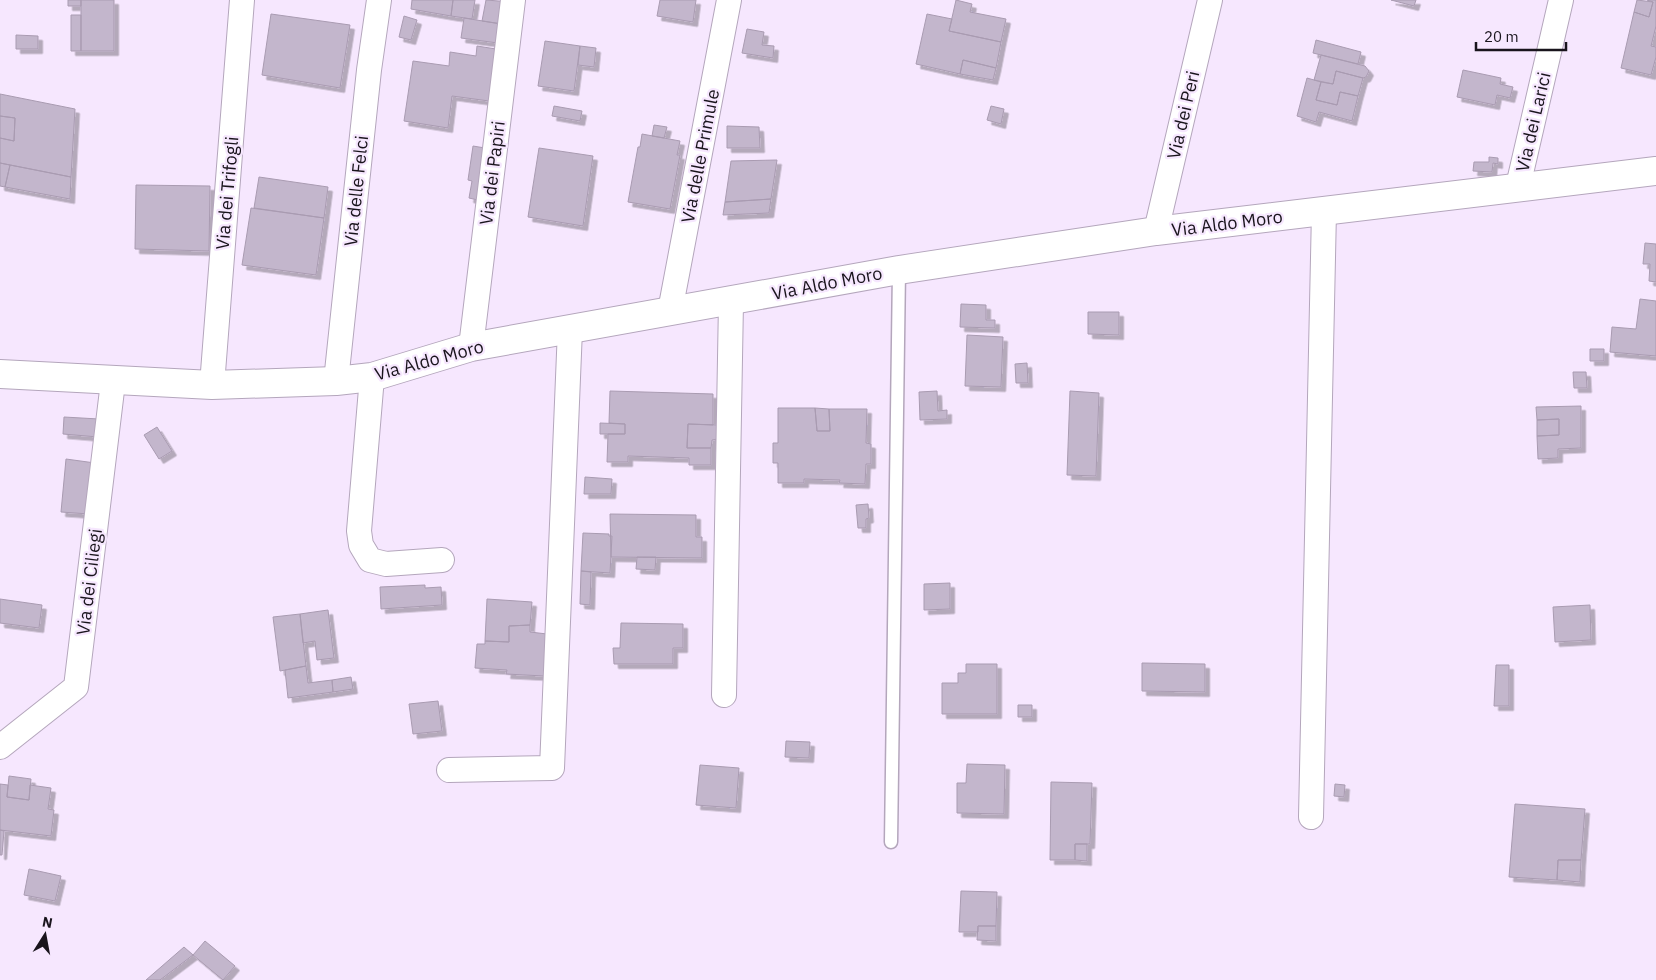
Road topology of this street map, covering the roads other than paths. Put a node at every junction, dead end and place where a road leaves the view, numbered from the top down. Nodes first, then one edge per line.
1 (242, 0) edge
2 (379, 0) edge
3 (513, 0) edge
4 (729, 0) edge
5 (1210, 0) edge
6 (1561, 0) edge
7 (1656, 171) edge
8 (1518, 186) junction
9 (1324, 211) junction
10 (1156, 231) junction
11 (899, 270) junction
12 (730, 302) junction
13 (670, 311) junction
14 (570, 329) junction
15 (471, 347) junction
16 (0, 374) edge
17 (372, 377) junction
18 (336, 381) junction
19 (113, 382) junction
20 (212, 385) junction
21 (442, 560) dead end
22 (724, 694) dead end
23 (0, 747) edge
24 (449, 770) dead end
25 (1311, 817) dead end
26 (891, 842) dead end

1 - 20 street, Via dei Trifogli
2 - 18 street, Via delle Felci
3 - 15 street, Via dei Papiri
4 - 13 street, Via delle Primule
5 - 10 street, Via dei Peri
6 - 8 street, Via dei Larici
7 - 8 street, Via Aldo Moro
8 - 9 street, Via Aldo Moro
9 - 10 street, Via Aldo Moro
9 - 25 street
10 - 11 street, Via Aldo Moro
11 - 12 street, Via Aldo Moro
11 - 26 lane
12 - 13 street, Via Aldo Moro
12 - 22 street
13 - 14 street, Via Aldo Moro
14 - 15 street, Via Aldo Moro
14 - 24 street
15 - 17 street, Via Aldo Moro
16 - 19 street, Via Aldo Moro
17 - 18 street, Via Aldo Moro
17 - 21 street
18 - 20 street, Via Aldo Moro
19 - 20 street, Via Aldo Moro
19 - 23 street, Via dei Ciliegi

